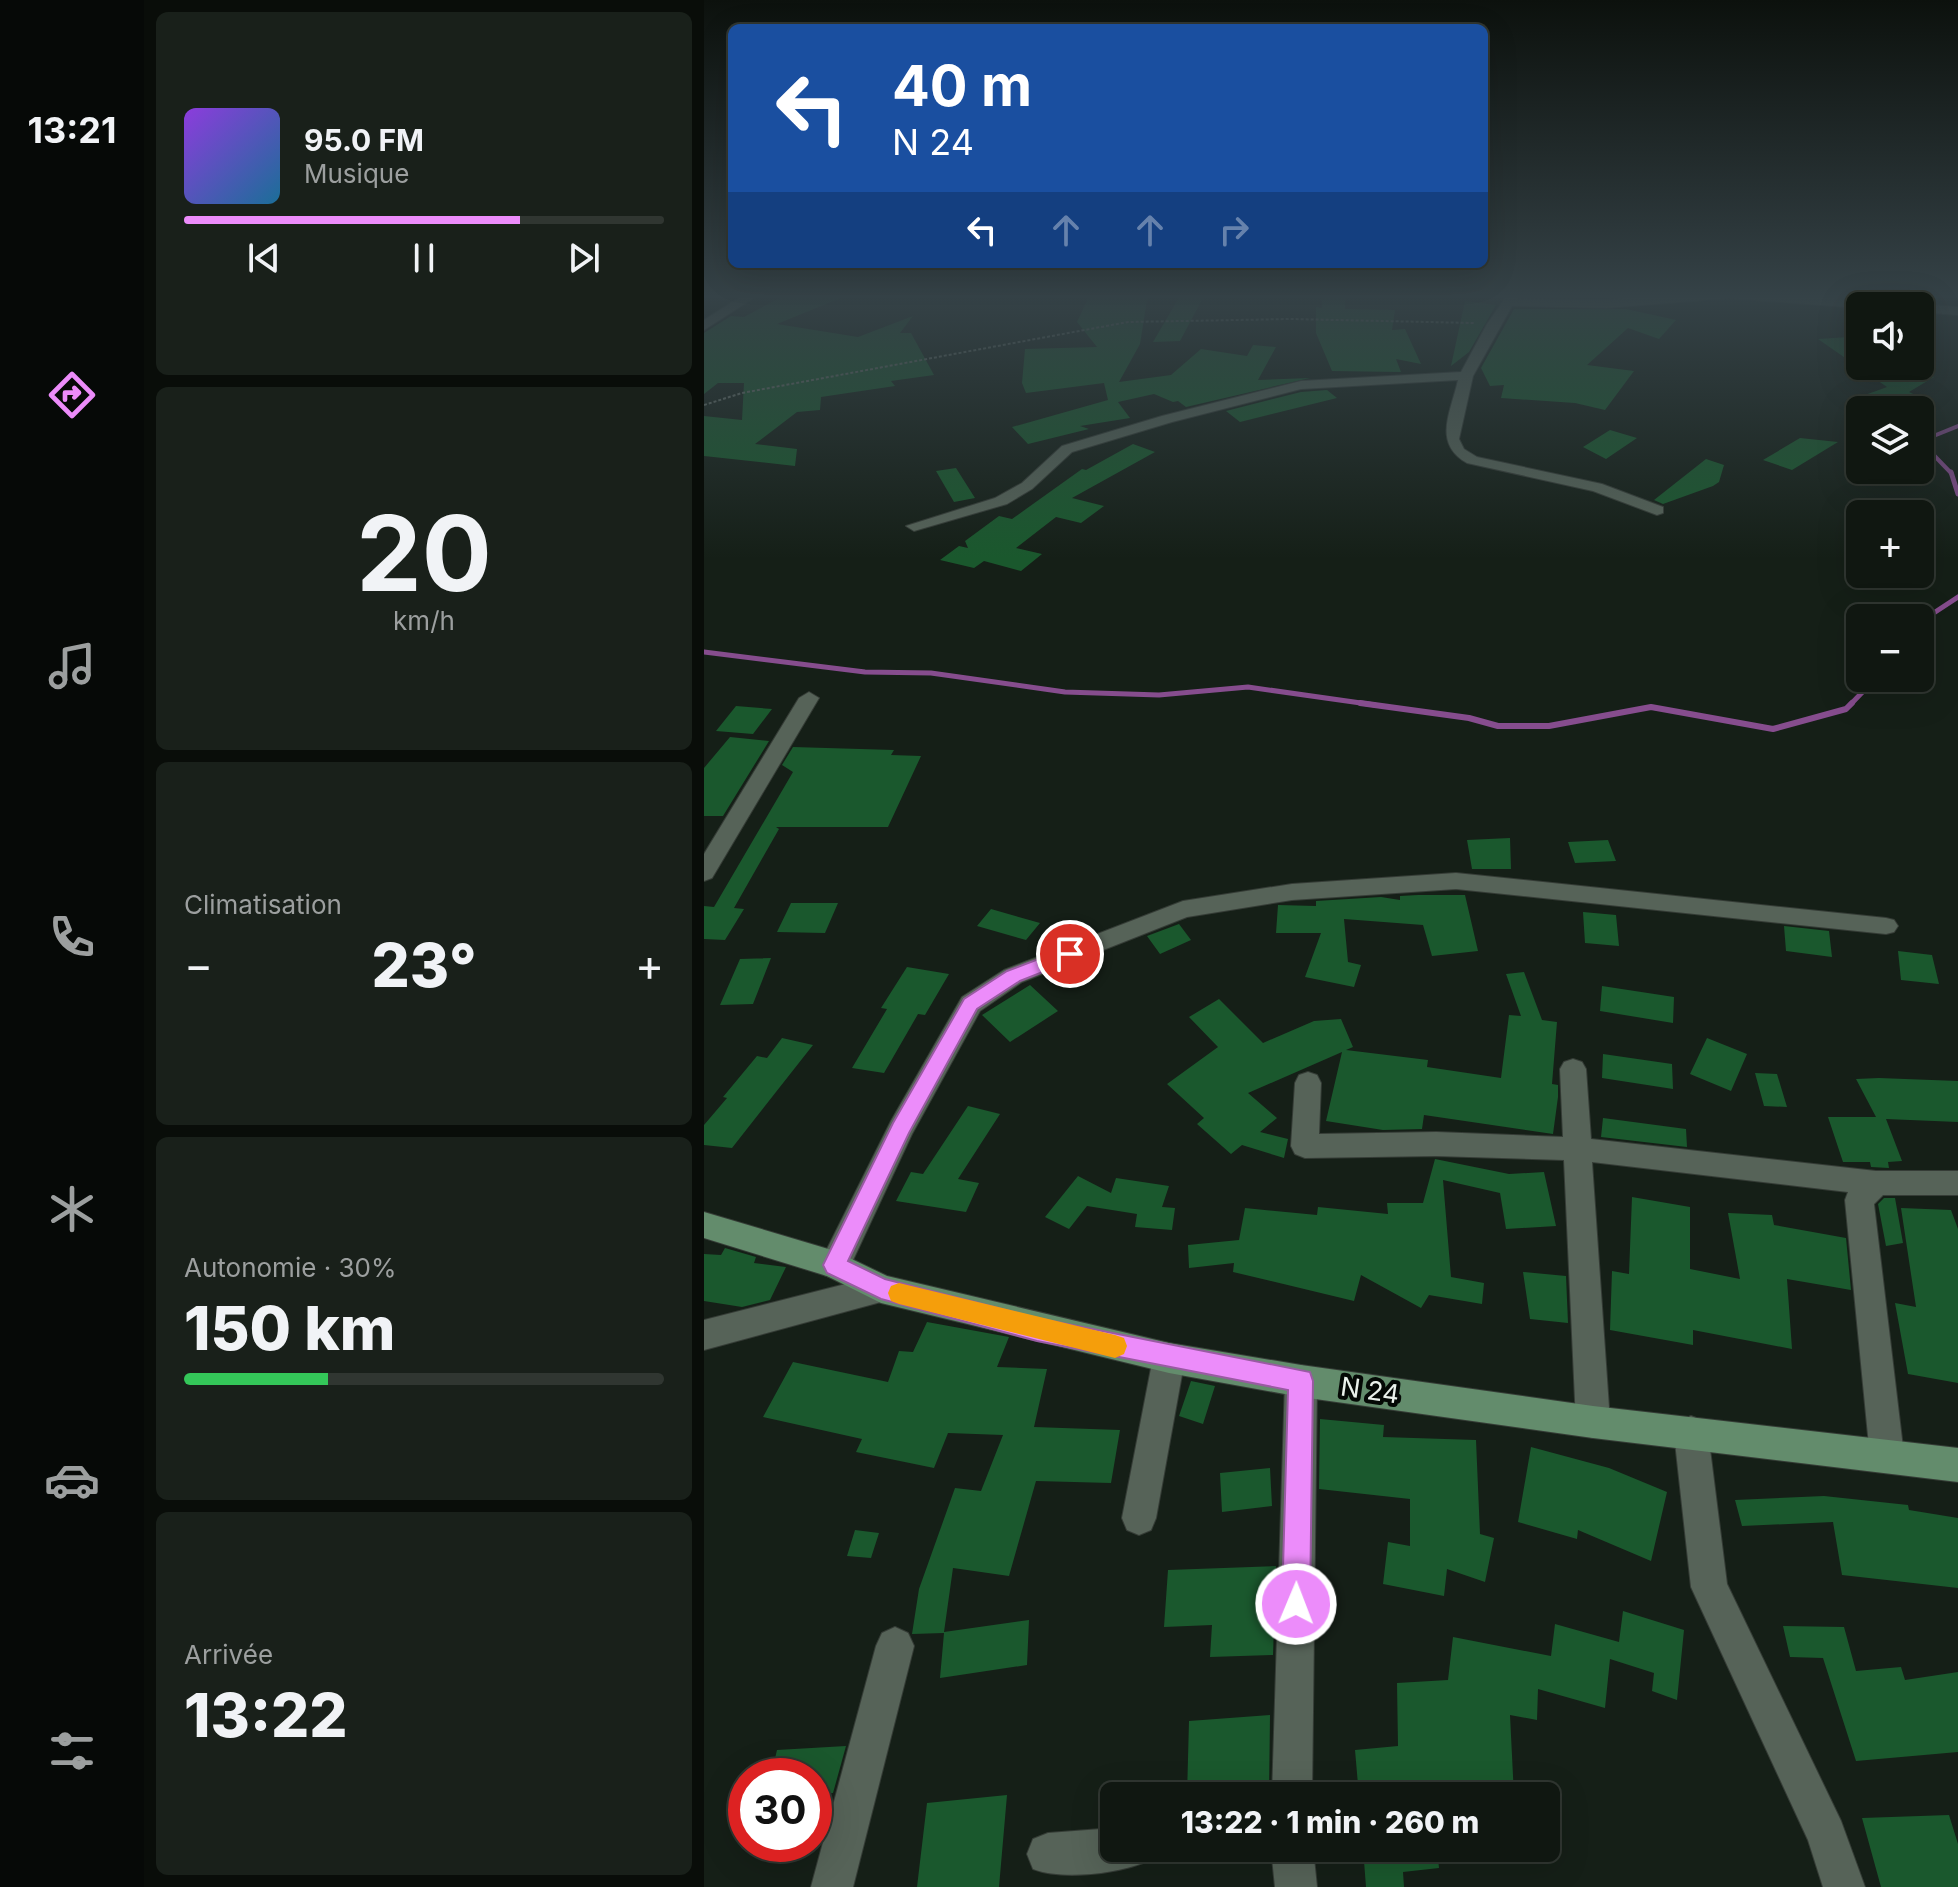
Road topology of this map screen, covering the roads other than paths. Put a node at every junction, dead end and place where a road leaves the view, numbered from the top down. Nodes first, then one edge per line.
1 (1337, 382) edge
2 (1465, 382) edge
3 (1657, 510) dead end
4 (914, 526) dead end
5 (809, 698) dead end
6 (704, 873) edge
7 (1886, 926) dead end
8 (1573, 1069) dead end
9 (1308, 1083) dead end
10 (1578, 1149) junction
11 (1876, 1183) junction
12 (1958, 1183) edge
13 (704, 1225) edge
14 (835, 1265) junction
15 (881, 1289) junction
16 (704, 1335) edge
17 (1169, 1358) junction
18 (1301, 1381) junction
19 (1593, 1422) junction
20 (1691, 1433) junction
21 (1887, 1456) junction
22 (1958, 1465) edge
23 (1139, 1518) dead end
24 (895, 1646) dead end
25 (1292, 1782) edge
26 (1100, 1850) edge
27 (1048, 1854) dead end
28 (1293, 1862) edge
29 (832, 1887) edge
30 (1296, 1887) edge
31 (1844, 1887) edge

1 - 4 street
2 - 3 street
5 - 6 street
7 - 14 street
8 - 10 street
9 - 10 street
10 - 11 street
10 - 19 street
11 - 12 street
11 - 21 street
13 - 14 main road, N 24
14 - 15 main road, N 24
15 - 16 street
15 - 17 main road, N 24
17 - 18 main road, N 24
17 - 23 street
18 - 19 main road, N 24
18 - 25 street
19 - 20 main road, N 24
20 - 21 main road, N 24
20 - 31 street
21 - 22 main road, N 24
24 - 29 street
26 - 27 street
28 - 30 street

